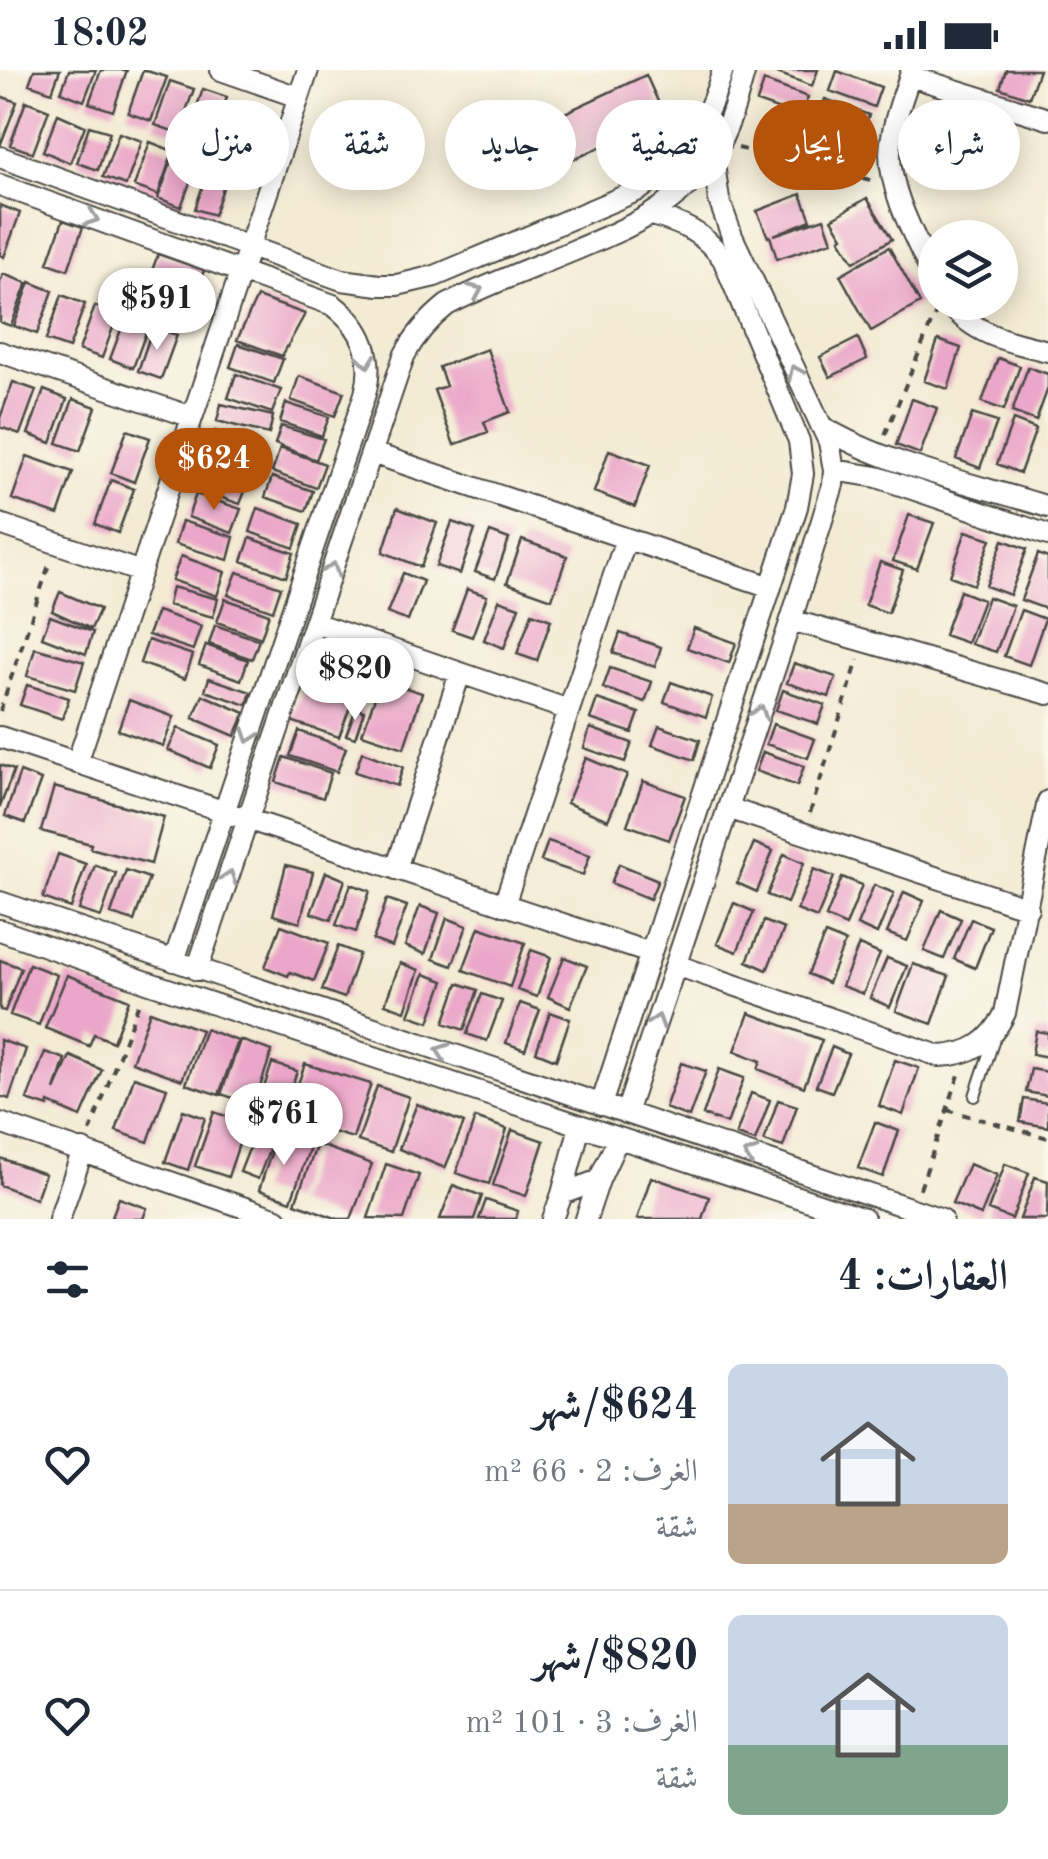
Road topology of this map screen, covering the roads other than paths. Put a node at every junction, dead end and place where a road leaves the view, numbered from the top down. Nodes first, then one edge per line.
1 (220, 70) edge
2 (308, 70) edge
3 (723, 70) edge
4 (746, 70) edge
5 (911, 73) edge
6 (298, 97) junction
7 (733, 110) edge
8 (1048, 119) edge
9 (0, 158) edge
10 (0, 185) edge
11 (684, 190) edge
12 (719, 190) edge
13 (652, 215) junction
14 (918, 242) edge
15 (249, 246) junction
16 (240, 272) junction
17 (965, 320) edge
18 (0, 352) edge
19 (1048, 352) edge
20 (192, 416) junction
21 (821, 426) junction
22 (372, 453) junction
23 (834, 470) junction
24 (971, 483) junction
25 (962, 506) junction
26 (1048, 506) edge
27 (0, 524) edge
28 (1048, 535) edge
29 (626, 539) junction
30 (140, 572) junction
31 (771, 587) junction
32 (791, 620) junction
33 (314, 623) junction
34 (460, 673) junction
35 (1048, 694) edge
36 (569, 710) junction
37 (0, 736) edge
38 (77, 762) junction
39 (1048, 801) edge
40 (728, 808) junction
41 (224, 812) junction
42 (248, 820) junction
43 (396, 869) junction
44 (0, 902) edge
45 (504, 905) junction
46 (1028, 908) junction
47 (0, 930) edge
48 (650, 953) junction
49 (174, 962) junction
50 (676, 965) junction
51 (197, 970) junction
52 (999, 1026) junction
53 (381, 1031) junction
54 (373, 1057) junction
55 (975, 1096) dead end
56 (600, 1105) junction
57 (626, 1113) junction
58 (0, 1122) edge
59 (580, 1126) junction
60 (618, 1138) junction
61 (82, 1150) junction
62 (794, 1169) junction
63 (599, 1180) junction
64 (562, 1194) junction
65 (785, 1194) junction
66 (59, 1219) edge
67 (277, 1219) edge
68 (553, 1219) edge
69 (586, 1219) edge
70 (864, 1219) edge
71 (942, 1219) edge

1 - 6 street
2 - 6 street
3 - 15 street
4 - 7 street
5 - 8 street
5 - 14 street
6 - 15 street
9 - 15 street
10 -> 16 street
11 - 13 street
21 -> 12 street
22 -> 13 street
13 - 31 street
15 - 16 street
16 - 20 street
16 -> 41 street
17 - 19 street
18 - 20 street
20 - 30 street
21 - 23 street
21 - 24 street
22 - 29 street
33 -> 22 street
23 - 25 street
23 - 32 street
24 - 25 street
24 - 26 street
25 - 28 street
27 - 30 street
29 - 31 street
29 - 36 street
30 - 38 street
31 - 48 street
32 - 35 street
40 -> 32 street
33 - 34 street
33 - 42 street
34 - 36 street
34 - 43 street
36 - 45 street
37 - 38 street
38 - 41 street
39 - 46 street
40 - 46 street
40 - 50 street
41 - 42 street
41 - 49 street
42 - 43 street
51 -> 42 street
43 - 45 street
44 - 49 street
45 - 48 street
46 - 52 street
47 - 54 street
48 - 56 street
49 - 51 street
50 - 52 street
57 -> 50 street
51 - 53 street
52 - 55 lane
53 - 54 street
56 -> 53 street
54 - 59 street
56 - 57 street
62 -> 57 street
58 - 61 street
59 - 60 street
59 - 64 street
60 - 63 street
60 - 65 street
61 - 66 street
61 - 67 street
62 - 65 street
62 - 71 street
63 - 64 street
63 - 69 street
64 - 68 street
65 - 70 street

